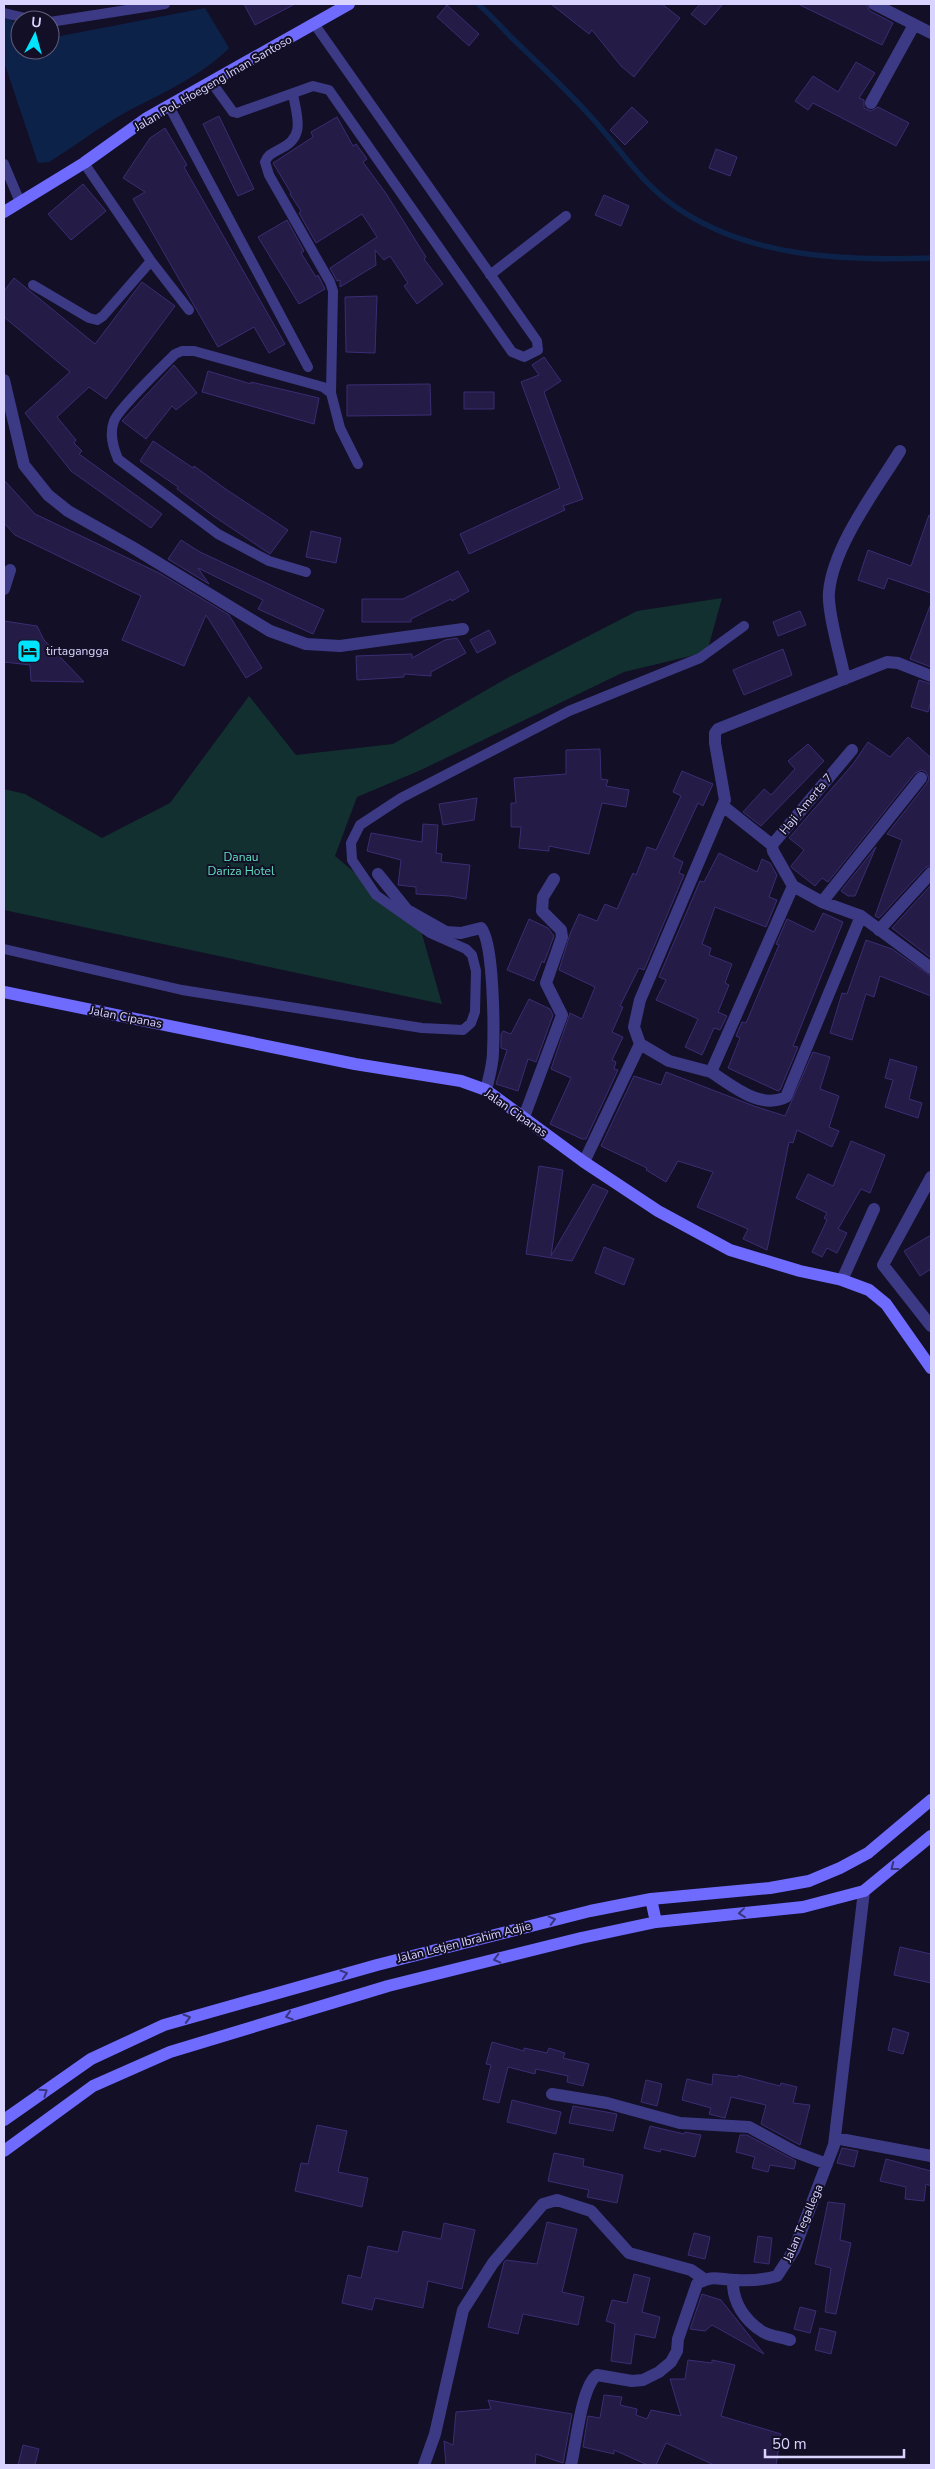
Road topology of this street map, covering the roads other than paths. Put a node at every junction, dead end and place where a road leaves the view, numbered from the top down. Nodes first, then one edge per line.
1 (165, 4) edge
2 (349, 4) edge
3 (874, 4) edge
4 (60, 20) edge
5 (914, 24) junction
6 (315, 25) junction
7 (931, 33) edge
8 (212, 83) junction
9 (293, 94) junction
10 (871, 103) dead end
11 (169, 106) junction
12 (84, 163) junction
13 (4, 164) edge
14 (7, 184) edge
15 (20, 202) junction
16 (4, 212) edge
17 (566, 216) dead end
18 (151, 261) junction
19 (490, 275) junction
20 (33, 284) dead end
21 (189, 310) dead end
22 (308, 367) dead end
23 (4, 380) edge
24 (331, 393) junction
25 (900, 451) dead end
26 (358, 464) dead end
27 (10, 570) dead end
28 (306, 572) dead end
29 (4, 589) edge
30 (744, 626) dead end
31 (463, 630) dead end
32 (931, 676) edge
33 (845, 679) junction
34 (852, 750) dead end
35 (921, 778) dead end
36 (723, 806) junction
37 (772, 845) junction
38 (931, 873) edge
39 (378, 874) dead end
40 (554, 879) dead end
41 (793, 886) junction
42 (822, 902) junction
43 (861, 916) junction
44 (879, 930) junction
45 (4, 949) edge
46 (931, 968) edge
47 (4, 992) edge
48 (640, 1044) junction
49 (711, 1072) junction
50 (486, 1090) junction
51 (524, 1116) junction
52 (584, 1162) junction
53 (931, 1177) edge
54 (874, 1208) dead end
55 (842, 1280) junction
56 (931, 1326) edge
57 (931, 1368) edge
58 (931, 1800) edge
59 (931, 1836) edge
60 (864, 1891) junction
61 (651, 1899) junction
62 (656, 1922) junction
63 (552, 2094) dead end
64 (4, 2120) edge
65 (836, 2138) junction
66 (4, 2151) edge
67 (931, 2156) edge
68 (828, 2164) junction
69 (704, 2279) junction
70 (733, 2280) junction
71 (790, 2340) dead end
72 (424, 2465) edge
73 (572, 2465) edge

1 - 4 lane
2 - 6 street, Jalan Pol. Hoegeng Iman Santoso
3 - 5 street
5 - 7 street
5 - 10 street
6 - 8 street, Jalan Pol. Hoegeng Iman Santoso
6 - 19 lane
8 - 9 lane
8 - 11 street, Jalan Pol. Hoegeng Iman Santoso
9 - 19 lane
9 - 24 lane
11 - 12 street, Jalan Pol. Hoegeng Iman Santoso
11 - 22 lane
12 - 15 street, Jalan Pol. Hoegeng Iman Santoso
12 - 18 lane
13 - 14 lane
14 - 15 lane
15 - 16 street, Jalan Pol. Hoegeng Iman Santoso
17 - 19 lane
18 - 20 lane
18 - 21 lane
23 - 31 street
24 - 26 lane
24 - 28 lane
25 - 33 street
27 - 29 street
30 - 45 lane
32 - 33 street
33 - 36 street
34 - 37 street, Haji Amerta 7
35 - 42 street
36 - 37 street
36 - 48 street
37 - 41 street, Haji Amerta 7
38 - 44 street
39 - 50 street
40 - 51 street
41 - 42 street
41 - 49 street
42 - 43 street
43 - 44 street
43 - 49 street
44 - 46 street
47 - 50 street, Jalan Cipanas
48 - 49 street
48 - 52 street
50 - 51 street, Jalan Cipanas
51 - 52 street, Jalan Cipanas
52 - 55 street, Jalan Cipanas
53 - 56 street
54 - 55 street
55 - 57 street, Jalan Cipanas
58 - 61 street, Jalan Letjen Ibrahim Adjie
59 -> 60 street, Jalan Letjen Ibrahim Adjie
60 -> 62 street, Jalan Letjen Ibrahim Adjie
60 - 65 street, Jalan Tegallega
61 - 62 street
64 -> 61 street, Jalan Letjen Ibrahim Adjie
62 -> 66 street, Jalan Letjen Ibrahim Adjie
63 - 68 street
65 - 67 street
65 - 68 street, Jalan Tegallega
68 - 70 street, Jalan Tegallega
69 - 70 street, Jalan Tegallega
69 - 72 street
69 - 73 street
70 - 71 street

